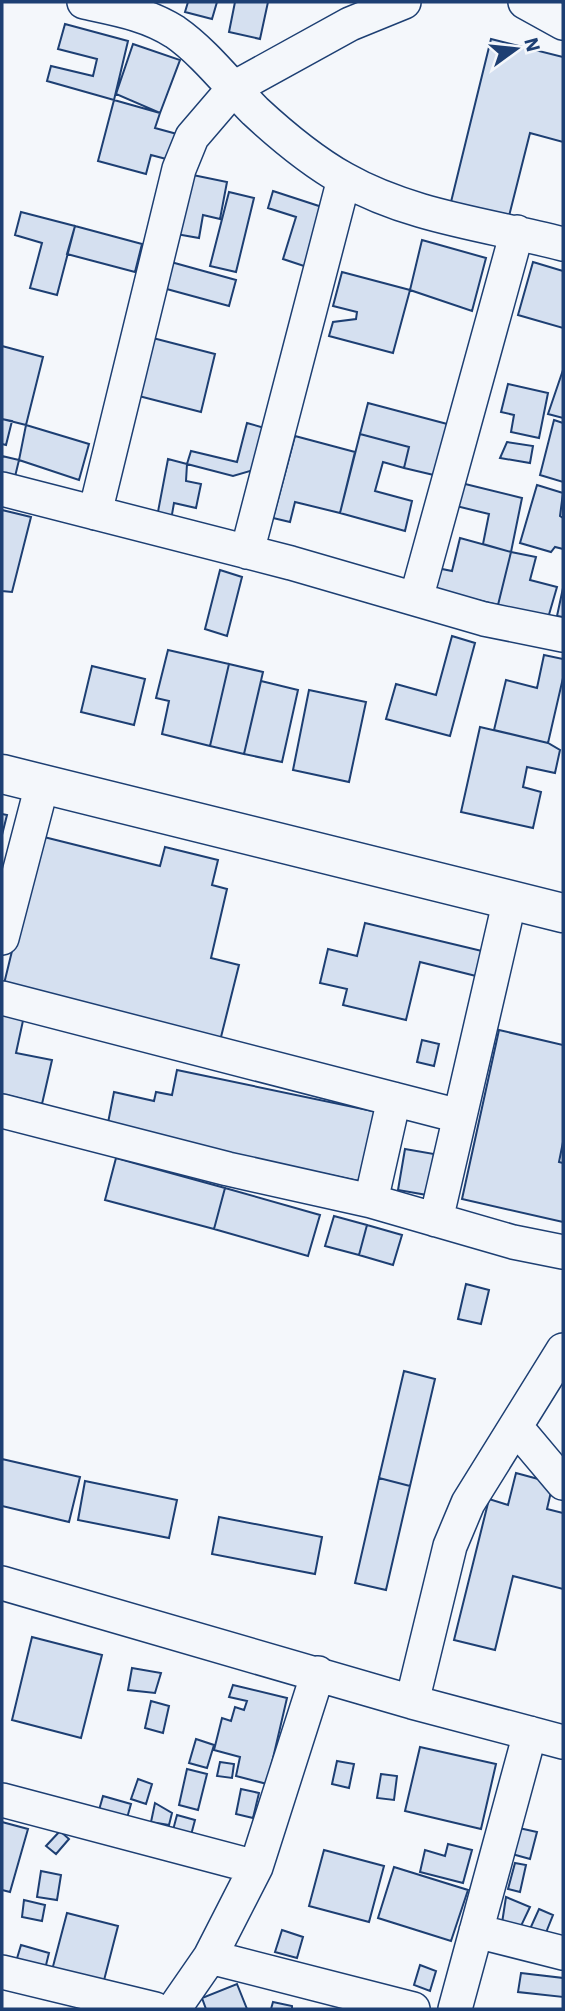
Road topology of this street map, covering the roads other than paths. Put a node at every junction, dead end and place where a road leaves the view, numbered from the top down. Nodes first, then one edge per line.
1 (85, 2) edge
2 (404, 2) edge
3 (524, 2) edge
4 (563, 23) edge
5 (234, 88) junction
6 (344, 179) junction
7 (517, 232) junction
8 (563, 244) edge
9 (2, 489) edge
10 (95, 513) junction
11 (247, 552) junction
12 (416, 599) junction
13 (563, 635) edge
14 (2, 774) edge
15 (42, 785) junction
16 (510, 900) junction
17 (562, 906) edge
18 (2, 938) edge
19 (2, 998) edge
20 (394, 1099) junction
21 (2, 1111) edge
22 (459, 1116) junction
23 (372, 1201) junction
24 (436, 1220) junction
25 (563, 1252) edge
26 (563, 1350) edge
27 (516, 1427) junction
28 (563, 1483) edge
29 (2, 1583) edge
30 (318, 1673) junction
31 (412, 1702) junction
32 (530, 1733) junction
33 (563, 1742) edge
34 (2, 1800) edge
35 (256, 1867) junction
36 (476, 1931) junction
37 (563, 1953) edge
38 (210, 1957) junction
39 (2, 1972) edge
40 (155, 2009) edge
41 (174, 2009) edge
42 (413, 2009) edge
43 (455, 2009) edge

1 - 5 street
2 - 5 street
3 - 4 street
5 - 6 street
5 - 10 street
6 - 7 street
6 - 11 street
7 - 8 street
7 - 12 street
9 - 10 street
10 - 11 street
11 - 12 street
12 - 13 street
14 - 15 main road
15 - 16 main road
15 - 18 street
16 - 17 main road
16 - 22 street
19 - 20 street
20 - 22 street
20 - 23 street
21 - 23 street
22 - 24 street
23 - 24 street
24 - 25 street
26 - 27 street
27 - 28 street
27 - 31 street
29 - 30 street
30 - 31 street
30 - 35 street
31 - 32 street
32 - 33 street
32 - 36 street
34 - 35 street
35 - 38 street
36 - 37 street
36 - 43 street
38 - 41 street
38 - 42 street
39 - 40 street

